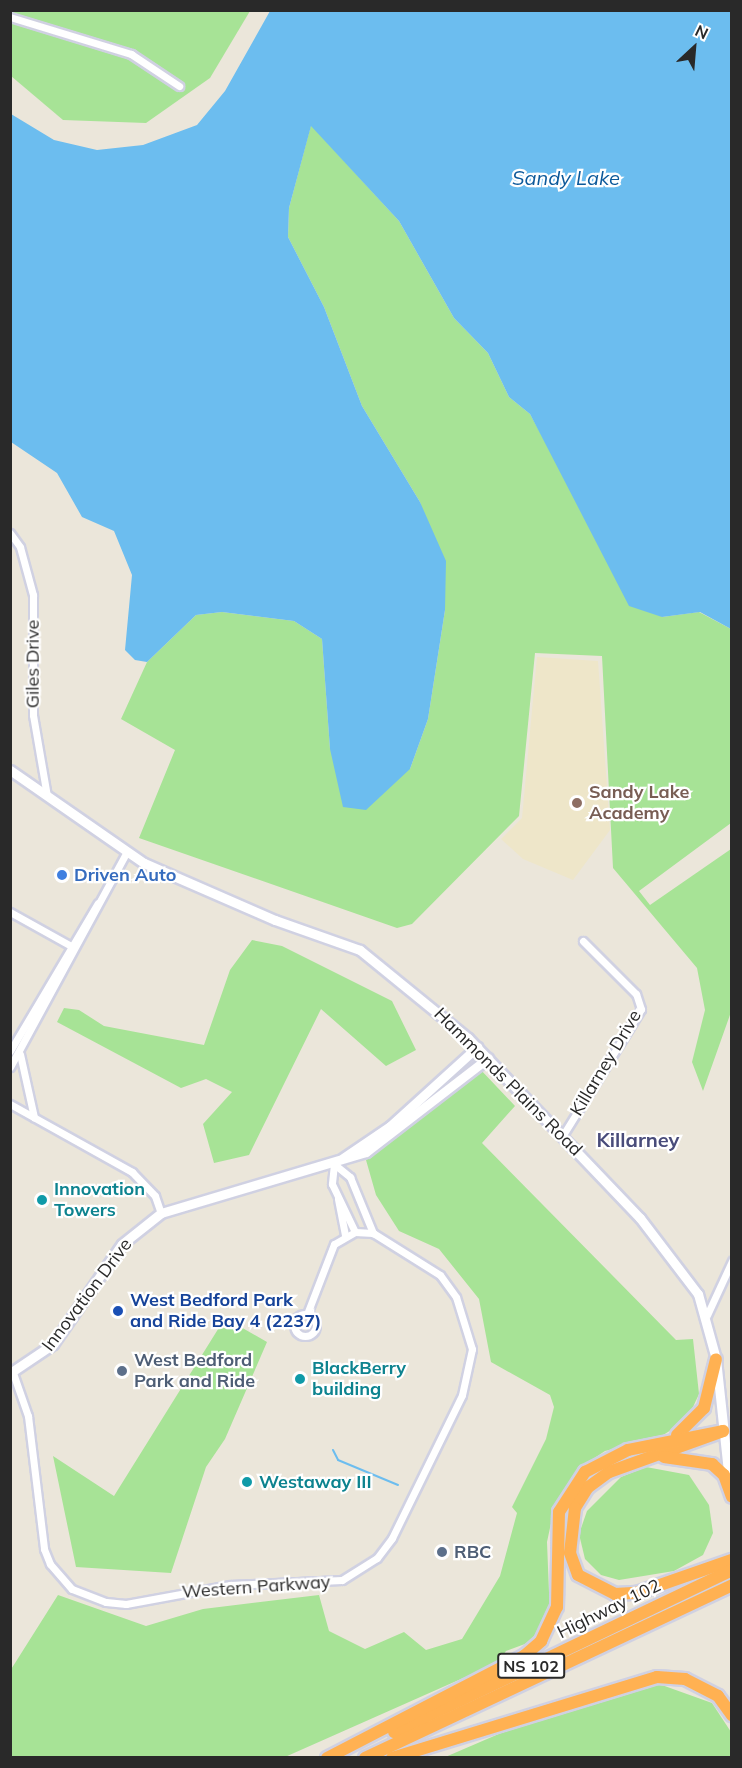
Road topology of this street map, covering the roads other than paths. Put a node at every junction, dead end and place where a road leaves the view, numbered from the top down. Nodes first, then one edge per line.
1 (10, 17) edge
2 (179, 86) dead end
3 (10, 533) edge
4 (10, 770) edge
5 (48, 798) junction
6 (126, 853) junction
7 (98, 903) junction
8 (10, 912) edge
9 (583, 941) dead end
10 (69, 945) junction
11 (78, 950) junction
12 (477, 1047) junction
13 (10, 1051) edge
14 (20, 1054) junction
15 (488, 1058) junction
16 (10, 1066) edge
17 (10, 1104) edge
18 (34, 1117) junction
19 (563, 1135) junction
20 (334, 1164) junction
21 (338, 1199) junction
22 (161, 1213) junction
23 (355, 1232) junction
24 (373, 1233) junction
25 (345, 1236) junction
26 (732, 1261) edge
27 (307, 1314) dead end
28 (706, 1315) junction
29 (716, 1359) junction
30 (12, 1373) edge
31 (723, 1431) junction
32 (666, 1441) junction
33 (642, 1458) junction
34 (732, 1491) edge
35 (732, 1497) edge
36 (727, 1567) edge
37 (728, 1589) edge
38 (732, 1714) edge
39 (327, 1758) edge
40 (339, 1758) edge
41 (365, 1758) edge
42 (392, 1758) edge

1 - 2 street
3 - 5 street, Giles Drive
4 - 5 main road, Hammonds Plains Road
5 - 6 main road, Hammonds Plains Road
6 - 7 street
6 - 12 main road, Hammonds Plains Road
7 - 10 street
7 - 11 street
8 - 10 street
9 - 19 street, Killarney Drive
10 - 11 street
10 - 13 street
11 - 14 street
12 - 15 main road, Hammonds Plains Road
12 - 20 main road, Innovation Drive
14 - 16 street
14 - 18 street
15 - 19 main road, Hammonds Plains Road
15 - 20 main road, Innovation Drive
17 - 18 street
18 - 22 street
19 - 28 main road, Hammonds Plains Road
20 - 21 street
20 - 22 main road, Innovation Drive
20 - 24 street
21 - 23 street
21 - 25 street
22 - 30 main road, Innovation Drive
23 - 24 street, Western Parkway
23 - 25 street, Western Parkway
24 - 30 street, Western Parkway
25 - 27 street
26 - 28 street
28 - 29 main road, Hammonds Plains Road
29 - 31 main road, Hammonds Plains Road
29 - 32 highway
31 - 32 highway
31 - 33 highway
31 - 34 main road, Hammonds Plains Road
32 - 39 highway
33 - 35 highway
33 - 36 highway
36 - 40 highway, Highway 102 / NS 102
37 - 41 highway, Highway 102 / NS 102
38 - 42 highway

